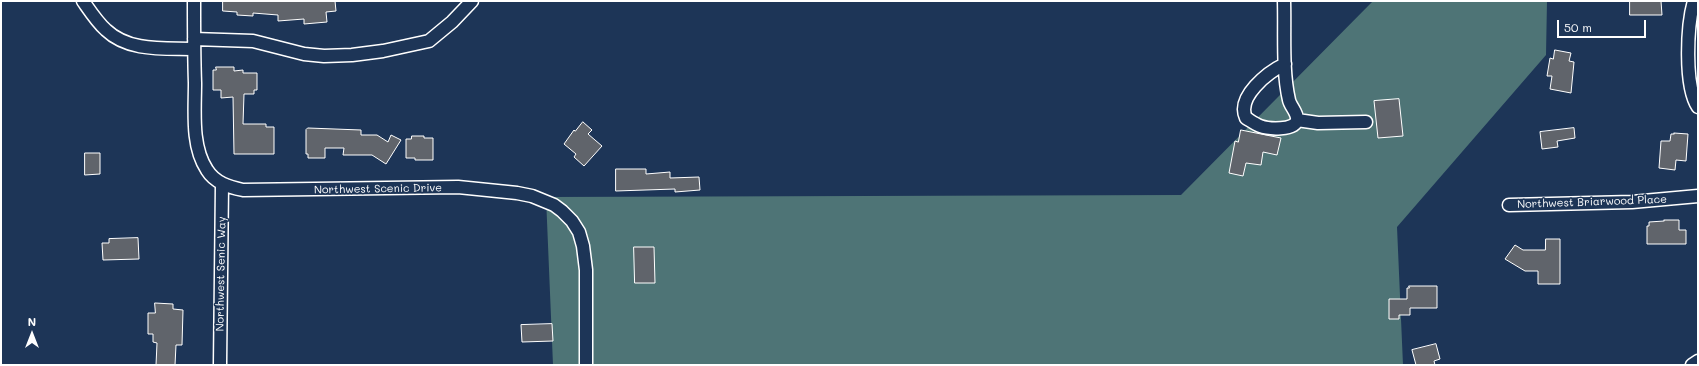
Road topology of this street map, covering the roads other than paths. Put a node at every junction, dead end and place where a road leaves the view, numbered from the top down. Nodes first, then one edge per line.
1 (83, 1) edge
2 (194, 1) edge
3 (472, 1) edge
4 (1284, 1) edge
5 (1694, 1) edge
6 (194, 44) junction
7 (1285, 64) junction
8 (1698, 107) edge
9 (1296, 120) junction
10 (1366, 122) dead end
11 (222, 184) junction
12 (1698, 196) edge
13 (1509, 205) dead end
14 (1698, 361) edge
15 (220, 365) edge
16 (586, 365) edge
17 (1692, 365) edge

1 - 6 street
2 - 6 street, Northwest Scenic Drive
3 - 6 street
4 - 7 street
5 - 8 street
6 - 11 street, Northwest Scenic Drive
7 - 9 street
7 - 9 street
9 - 10 street
11 - 15 street, Northwest Senic Way
11 - 16 street, Northwest Scenic Drive
12 - 13 street, Northwest Briarwood Place
14 - 17 street

